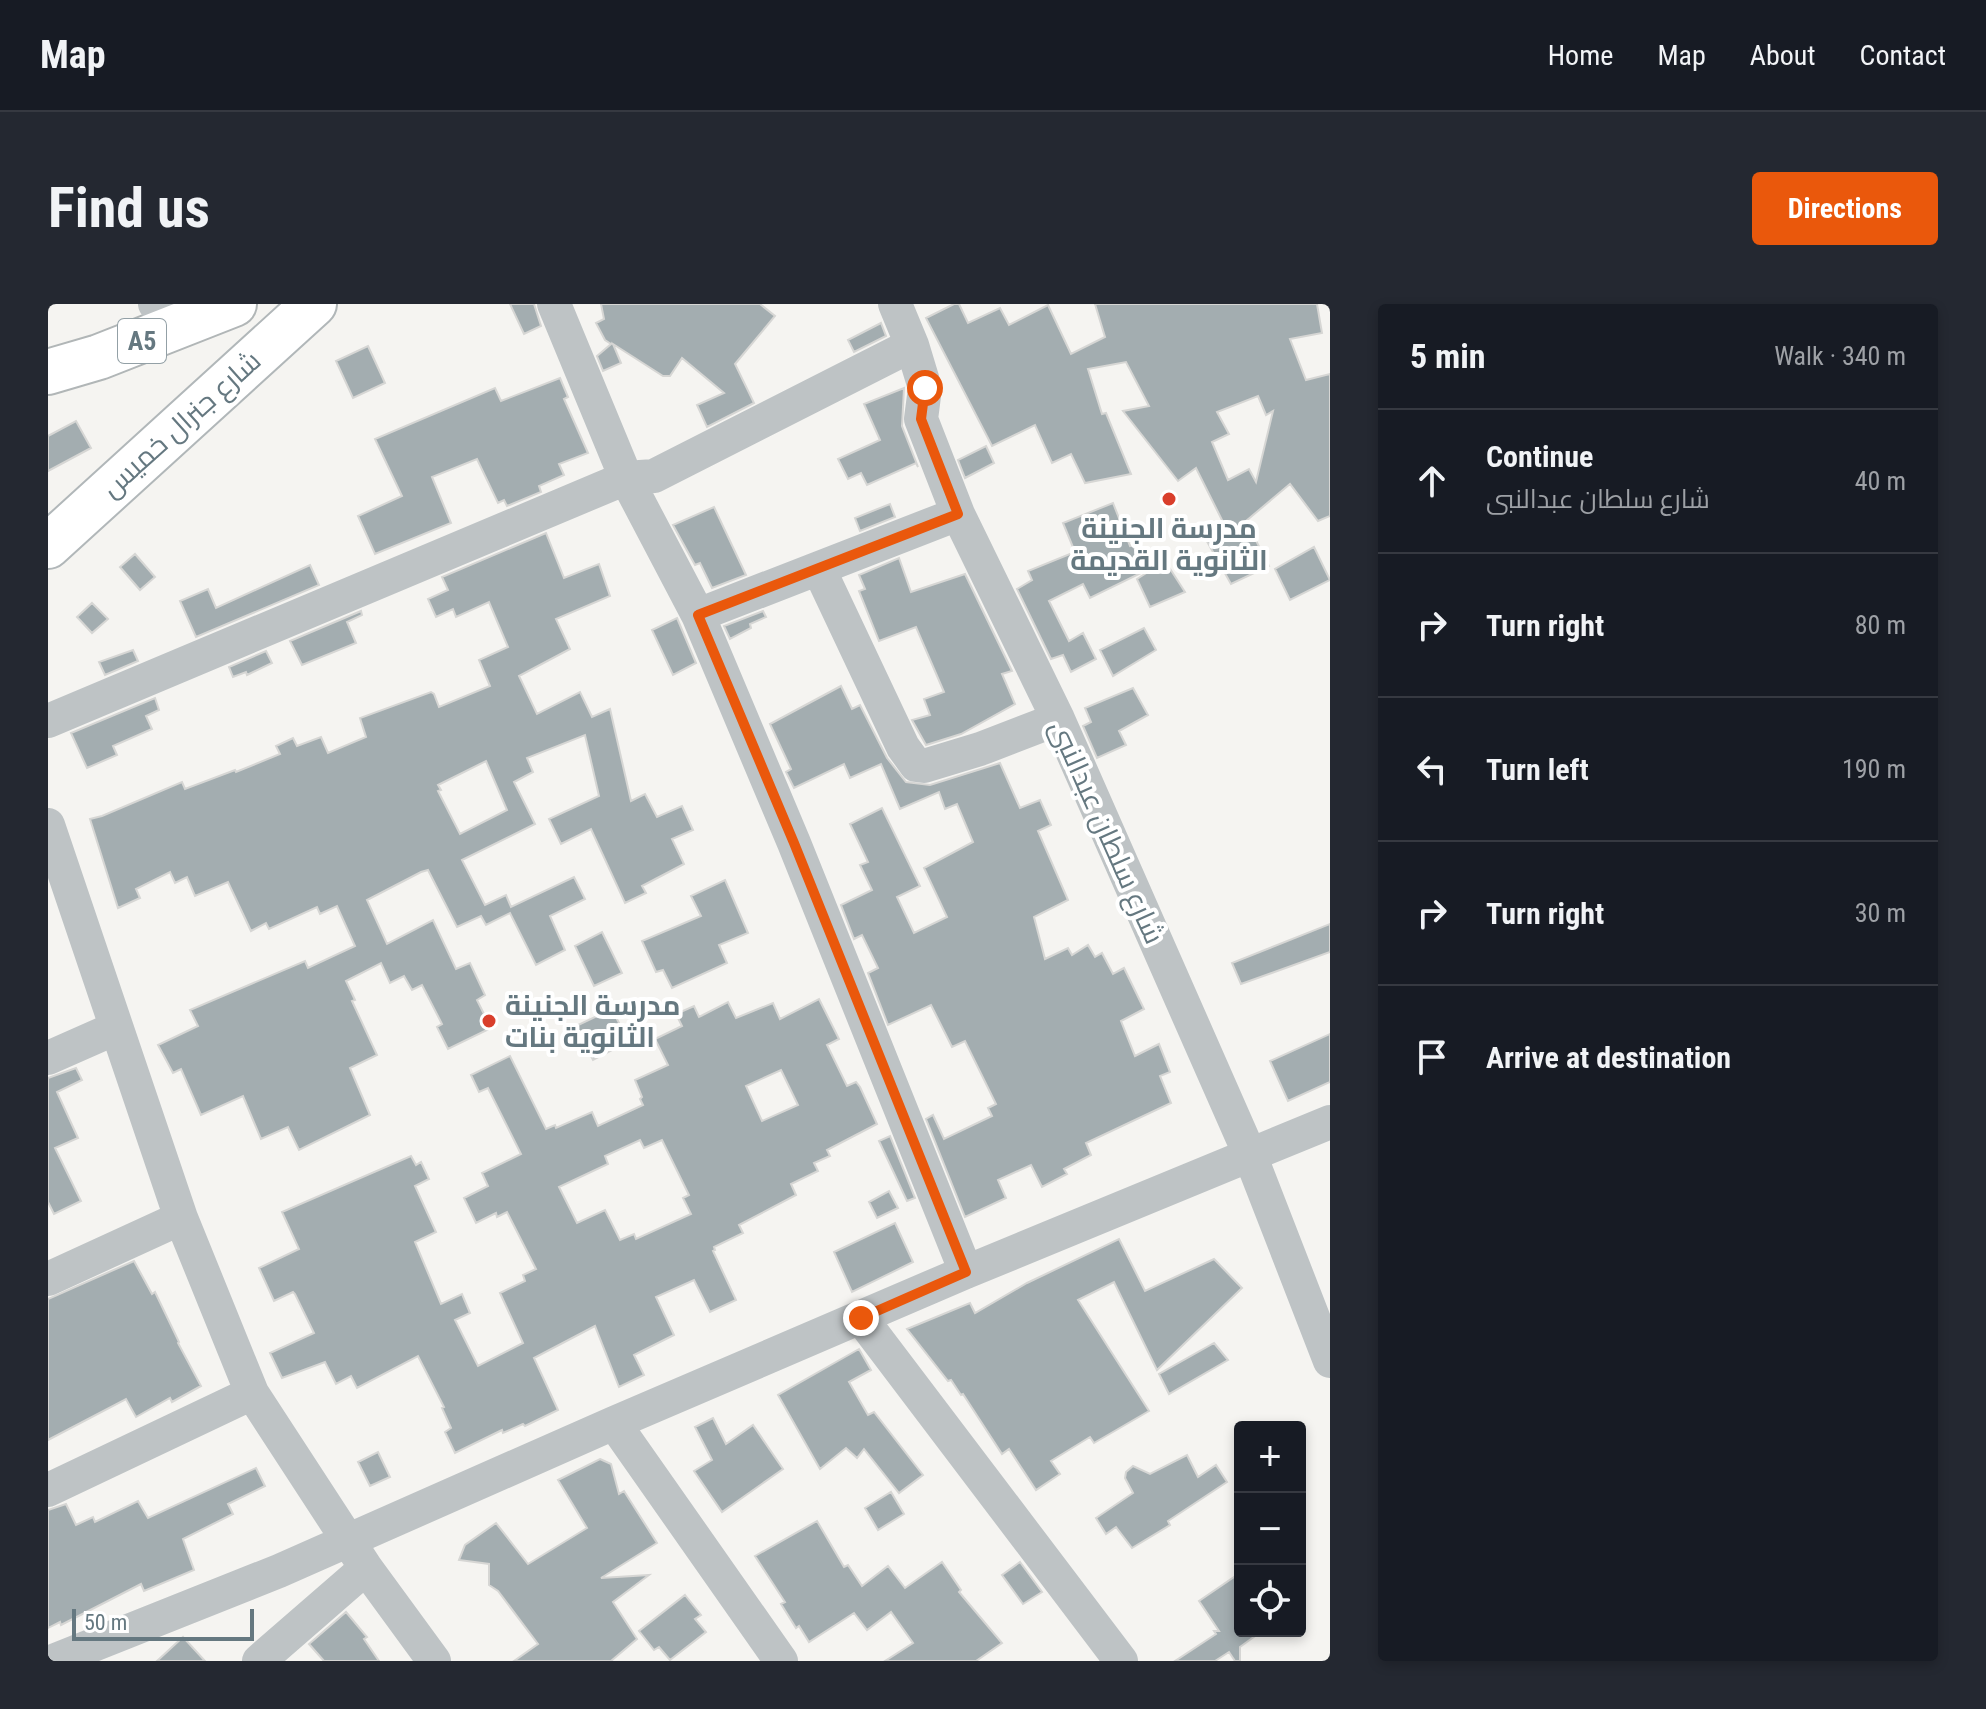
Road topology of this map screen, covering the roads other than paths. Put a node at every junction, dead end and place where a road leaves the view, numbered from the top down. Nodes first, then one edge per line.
1 (234, 304) edge
2 (314, 304) edge
3 (554, 304) edge
4 (895, 304) edge
5 (169, 315) edge
6 (912, 345) junction
7 (48, 372) edge
8 (626, 478) junction
9 (958, 514) junction
10 (48, 546) edge
11 (819, 569) junction
12 (698, 615) junction
13 (1058, 719) junction
14 (48, 721) edge
15 (48, 825) edge
16 (116, 1028) junction
17 (48, 1058) edge
18 (1330, 1122) edge
19 (1250, 1155) junction
20 (181, 1218) junction
21 (966, 1272) junction
22 (48, 1279) edge
23 (861, 1318) junction
24 (1330, 1359) edge
25 (252, 1393) junction
26 (614, 1423) junction
27 (48, 1490) edge
28 (357, 1554) junction
29 (53, 1661) edge
30 (259, 1661) edge
31 (434, 1661) edge
32 (781, 1661) edge
33 (1121, 1661) edge

1 - 5 main road, A5
2 - 10 main road, شارع جنرال خميس
3 - 8 street
4 - 6 street, شارع سلطان عبدالنبى
5 - 7 main road, A5
6 - 8 street
6 - 9 street, شارع سلطان عبدالنبى
8 - 12 street
8 - 14 street
9 - 11 street
9 - 13 street, شارع سلطان عبدالنبى
11 - 12 street
11 - 13 street
12 - 21 street
13 - 19 street, شارع سلطان عبدالنبى
15 - 16 street
16 - 17 street
16 - 20 street
18 - 19 street
19 - 21 street
19 - 24 street, شارع سلطان عبدالنبى
20 - 22 street
20 - 25 street
21 - 23 street
23 - 26 street
23 - 33 street
25 - 27 street
25 - 28 street
26 - 28 street
26 - 32 street
28 - 29 street
28 - 30 street
28 - 31 street

